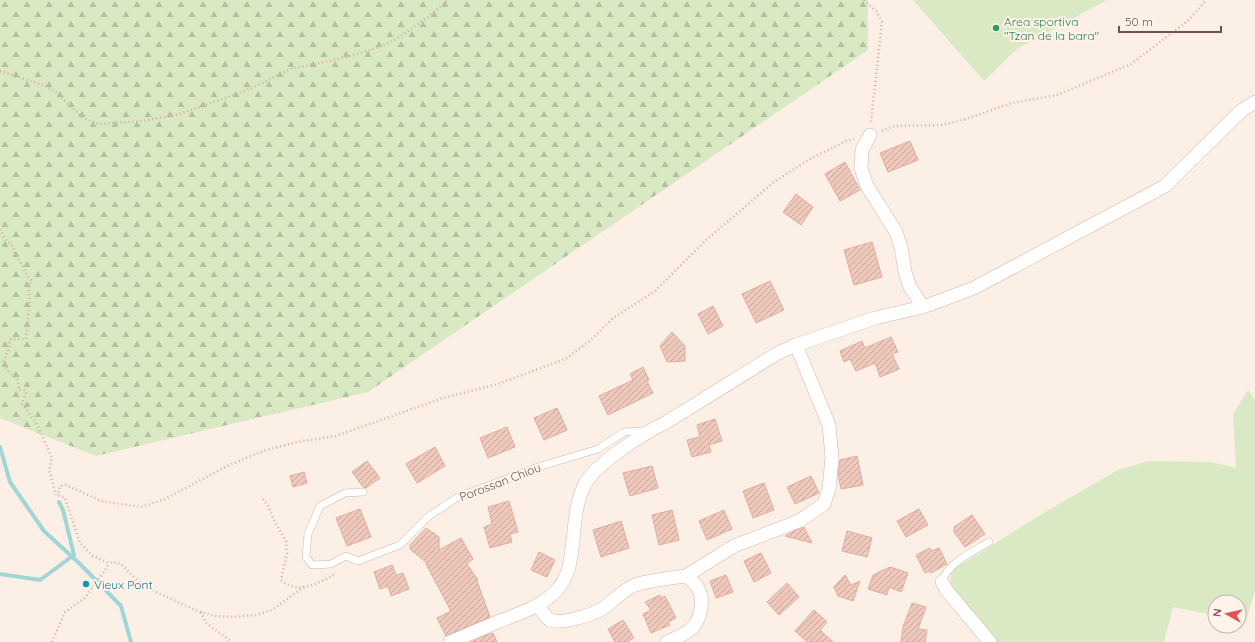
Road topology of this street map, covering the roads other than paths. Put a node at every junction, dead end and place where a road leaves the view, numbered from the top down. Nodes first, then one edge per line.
1 (1255, 102) edge
2 (870, 135) road end
3 (923, 307) junction
4 (802, 343) junction
5 (647, 431) junction
6 (363, 492) dead end
7 (989, 542) dead end
8 (686, 576) junction
9 (942, 582) joint
10 (538, 605) junction
11 (476, 637) edge
12 (450, 642) edge
13 (667, 642) edge
14 (990, 642) edge

1 - 3 street, Porossan Chiou
2 - 3 street
3 - 4 street, Porossan Chiou
4 - 5 street, Porossan Chiou
4 - 8 street
5 - 6 lane, Porossan Chiou
5 - 10 street, Porossan Chiou
7 - 9 lane
8 - 10 street
8 - 13 street
9 - 14 street
10 - 11 street, Porossan Chiou
11 - 12 street, Porossan Chiou

